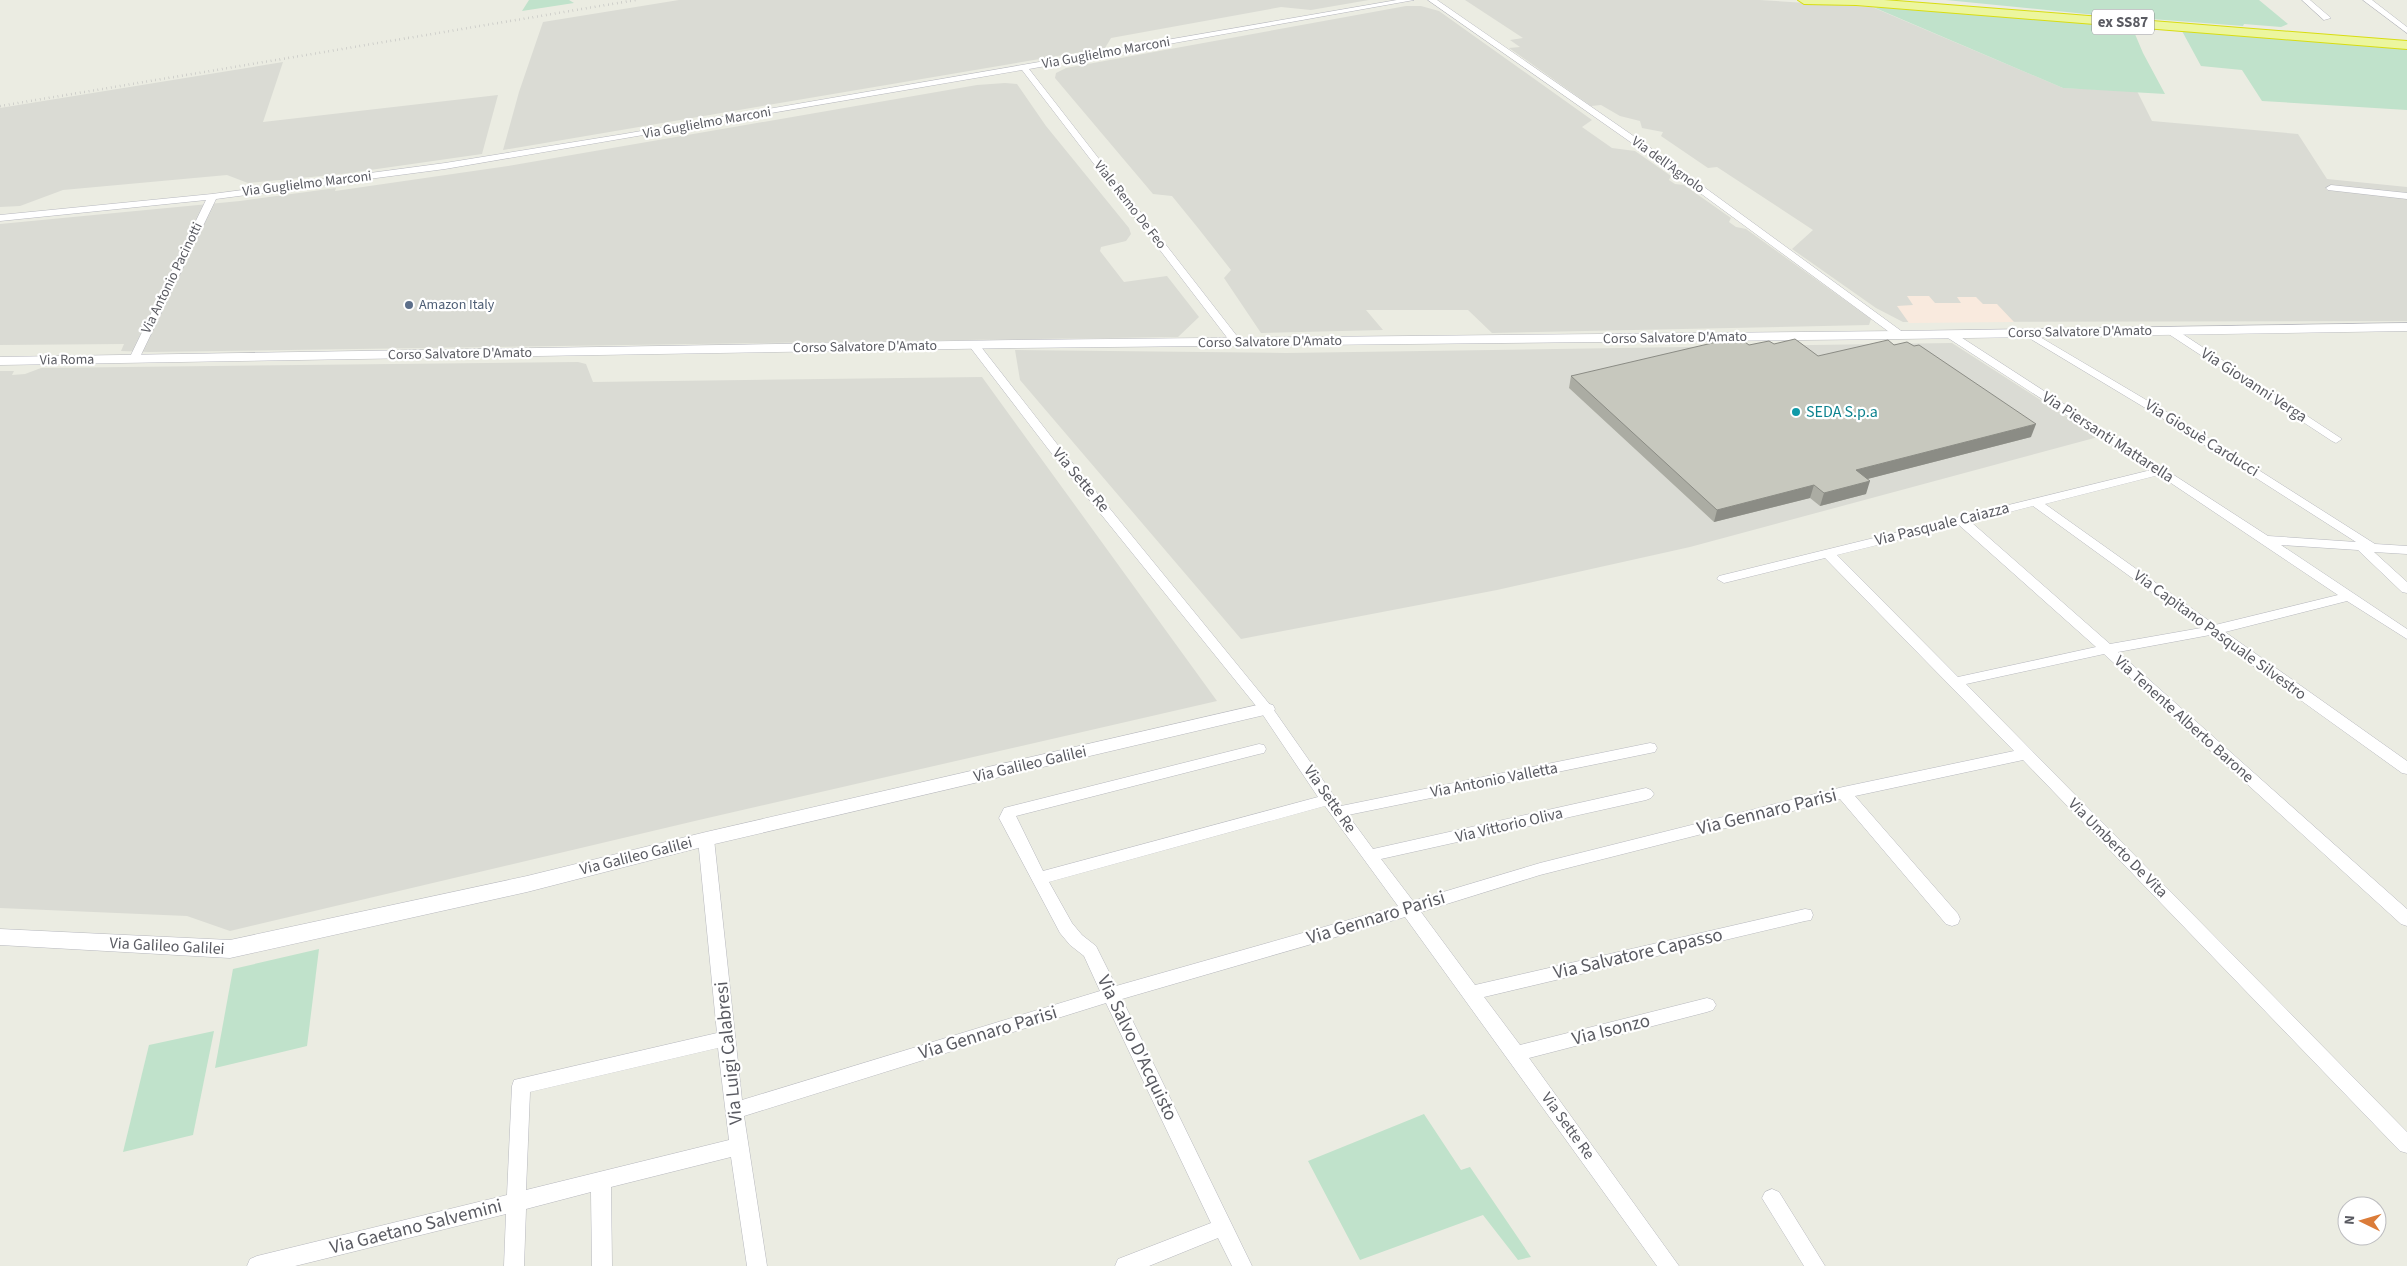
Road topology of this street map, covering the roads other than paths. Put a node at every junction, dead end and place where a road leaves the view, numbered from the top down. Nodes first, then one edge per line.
1 (1410, 0) edge
2 (1432, 0) edge
3 (1804, 0) edge
4 (1840, 0) edge
5 (1890, 0) edge
6 (1911, 0) edge
7 (2306, 0) edge
8 (2368, 0) edge
9 (1862, 2) junction
10 (1946, 4) junction
11 (2327, 18) dead end
12 (2407, 31) edge
13 (2407, 44) edge
14 (1024, 68) junction
15 (2331, 188) dead end
16 (2407, 196) edge
17 (212, 197) junction
18 (0, 218) edge
19 (2407, 328) edge
20 (2171, 331) junction
21 (2028, 333) junction
22 (1949, 334) junction
23 (1900, 335) junction
24 (1236, 342) junction
25 (974, 345) junction
26 (134, 359) junction
27 (0, 361) edge
28 (2336, 439) dead end
29 (2161, 471) junction
30 (2033, 501) junction
31 (1960, 520) junction
32 (2265, 540) junction
33 (2368, 548) junction
34 (2407, 550) edge
35 (1828, 553) junction
36 (1724, 579) dead end
37 (2407, 589) edge
38 (2348, 597) junction
39 (2213, 630) junction
40 (2407, 635) edge
41 (2107, 649) junction
42 (1955, 682) junction
43 (1266, 709) junction
44 (1650, 748) dead end
45 (1260, 749) dead end
46 (2025, 754) junction
47 (2407, 768) edge
48 (1843, 793) junction
49 (1646, 794) dead end
50 (1333, 806) junction
51 (706, 839) junction
52 (1371, 855) junction
53 (1040, 878) junction
54 (1410, 908) junction
55 (1805, 915) dead end
56 (1952, 919) dead end
57 (2407, 919) edge
58 (0, 937) edge
59 (1471, 993) junction
60 (1110, 995) junction
61 (1707, 1005) dead end
62 (728, 1038) junction
63 (1516, 1054) junction
64 (734, 1111) junction
65 (2407, 1145) edge
66 (740, 1146) junction
67 (601, 1181) junction
68 (1772, 1198) dead end
69 (516, 1202) junction
70 (1224, 1227) junction
71 (257, 1266) edge
72 (514, 1266) edge
73 (602, 1266) edge
74 (757, 1266) edge
75 (1126, 1266) edge
76 (1242, 1266) edge
77 (1669, 1266) edge
78 (1815, 1266) edge

1 - 14 street, Via Guglielmo Marconi
2 - 23 street, Via dell'Agnolo
3 - 9 highway
4 - 9 highway, ex SS87
5 - 10 highway, ex SS87
6 - 10 highway
7 - 11 street
8 - 12 street
9 - 13 highway, ex SS87
10 - 13 highway, ex SS87
14 - 17 street, Via Guglielmo Marconi
14 - 24 street, Viale Remo De Feo
15 - 16 street
17 - 18 street, Via Guglielmo Marconi
17 - 26 street, Via Antonio Pacinotti
19 - 20 street, Corso Salvatore D'Amato
20 - 21 street, Corso Salvatore D'Amato
20 - 28 street, Via Giovanni Verga
21 - 22 street, Corso Salvatore D'Amato
21 - 33 street, Via Giosuè Carducci
22 - 23 street, Corso Salvatore D'Amato
22 - 29 street, Via Piersanti Mattarella
23 - 24 street, Corso Salvatore D'Amato
24 - 25 street, Corso Salvatore D'Amato
25 - 26 street, Corso Salvatore D'Amato
25 - 43 street, Via Sette Re
26 - 27 street, Via Roma
29 - 30 street, Via Pasquale Caiazza
29 - 32 street, Via Piersanti Mattarella
30 - 31 street, Via Pasquale Caiazza
30 - 39 street, Via Capitano Pasquale Silvestro
31 - 35 street, Via Pasquale Caiazza
31 - 41 street, Via Tenente Alberto Barone
32 - 33 street, Via Piersanti Mattarella
32 - 38 street, Via Piersanti Mattarella
33 - 34 street, Via Piersanti Mattarella
33 - 37 street, Via Giosuè Carducci
35 - 36 street, Via Pasquale Caiazza
35 - 42 street, Via Umberto De Vita
38 - 39 street
38 - 40 street, Via Piersanti Mattarella
39 - 41 street
39 - 47 street, Via Capitano Pasquale Silvestro
41 - 42 street
41 - 57 street, Via Tenente Alberto Barone
42 - 46 street, Via Umberto De Vita
43 - 50 street, Via Sette Re
43 - 51 street, Via Galileo Galilei
44 - 50 street, Via Antonio Valletta
45 - 53 street, Via Salvo D'Acquisto
46 - 48 street, Via Gennaro Parisi
46 - 65 street, Via Umberto De Vita
48 - 54 street, Via Gennaro Parisi
48 - 56 street
49 - 52 street, Via Vittorio Oliva
50 - 52 street, Via Sette Re
50 - 53 street
51 - 58 street, Via Galileo Galilei
51 - 62 street, Via Luigi Calabresi
52 - 54 street, Via Sette Re
53 - 60 street, Via Salvo D'Acquisto
54 - 59 street, Via Sette Re
54 - 60 street, Via Gennaro Parisi
55 - 59 street, Via Salvatore Capasso
59 - 63 street, Via Sette Re
60 - 64 street, Via Gennaro Parisi
60 - 70 street, Via Salvo D'Acquisto
61 - 63 street, Via Isonzo
62 - 64 street, Via Luigi Calabresi
62 - 69 street, Via Gaetano Salvemini
63 - 77 street, Via Sette Re
64 - 66 street, Via Luigi Calabresi
66 - 67 street, Via Gaetano Salvemini
66 - 74 street, Via Luigi Calabresi
67 - 69 street, Via Gaetano Salvemini
67 - 73 street
68 - 78 street
69 - 71 street, Via Gaetano Salvemini
69 - 72 street, Via Gaetano Salvemini
70 - 75 street
70 - 76 street, Via Salvo D'Acquisto

